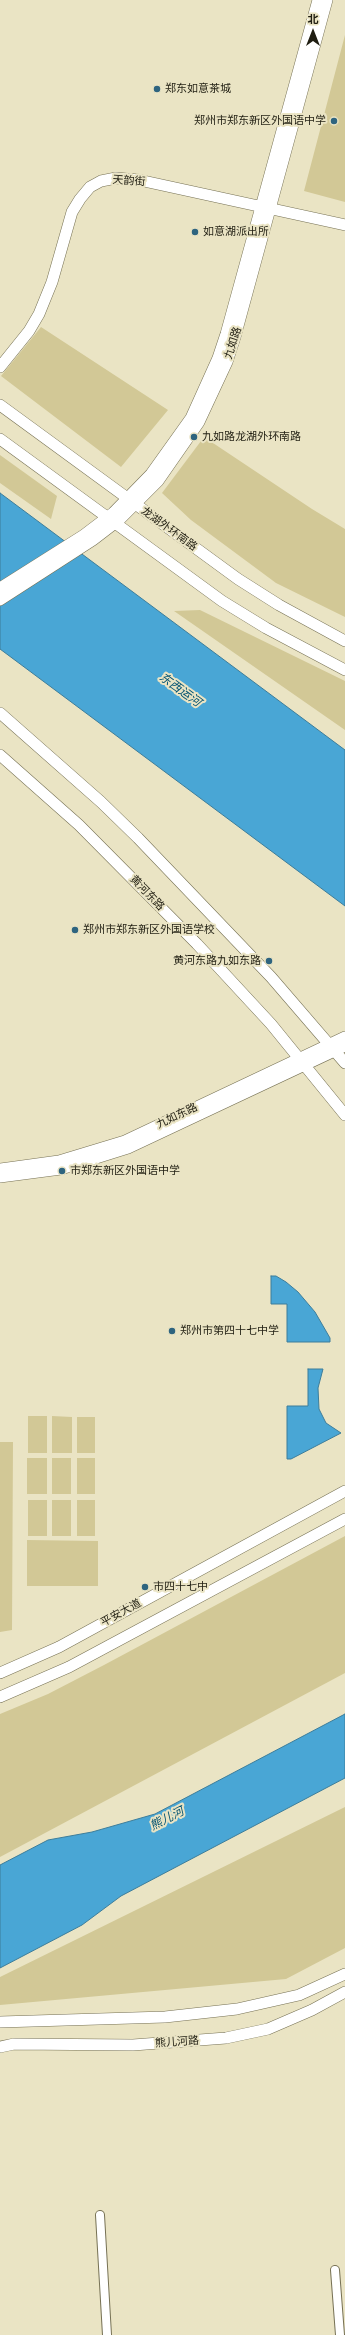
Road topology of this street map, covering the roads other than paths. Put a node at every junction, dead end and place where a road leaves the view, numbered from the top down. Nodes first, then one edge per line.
1 (318, 0) edge
2 (327, 0) edge
3 (266, 208) junction
4 (345, 225) edge
5 (0, 368) edge
6 (0, 405) edge
7 (0, 438) edge
8 (131, 501) junction
9 (112, 519) junction
10 (88, 538) junction
11 (0, 588) edge
12 (0, 600) edge
13 (345, 641) edge
14 (345, 670) edge
15 (0, 713) edge
16 (0, 755) edge
17 (345, 1037) edge
18 (336, 1047) edge
19 (302, 1061) junction
20 (345, 1063) edge
21 (345, 1115) edge
22 (0, 1169) edge
23 (0, 1177) edge
24 (345, 1491) edge
25 (345, 1520) edge
26 (0, 1673) edge
27 (0, 1697) edge
28 (345, 1974) edge
29 (345, 1992) edge
30 (0, 2022) edge
31 (0, 2047) edge
32 (100, 2215) dead end
33 (335, 2270) dead end
34 (107, 2335) edge
35 (340, 2335) edge

1 - 3 main road, 九如路
2 - 3 main road, 九如路
3 - 4 main road, 天韵街
3 - 5 main road, 天韵街
3 - 8 main road, 九如路
6 - 8 main road, 龙湖外环南路
7 - 9 main road
8 - 9 main road, 九如路
8 - 13 main road, 龙湖外环南路
9 - 10 main road, 九如路
9 - 14 main road
10 - 11 main road, 九如路
10 - 12 main road, 九如路
15 - 18 main road
16 - 19 main road, 黄河东路
17 - 18 main road, 九如东路
18 - 19 main road, 九如东路
18 - 20 main road
19 - 21 main road, 黄河东路
19 - 22 main road, 九如东路
19 - 23 main road, 九如东路
24 - 26 main road, 平安大道
25 - 27 main road, 平安大道
28 - 30 main road
29 - 31 main road, 熊儿河路
32 - 34 street
33 - 35 street

